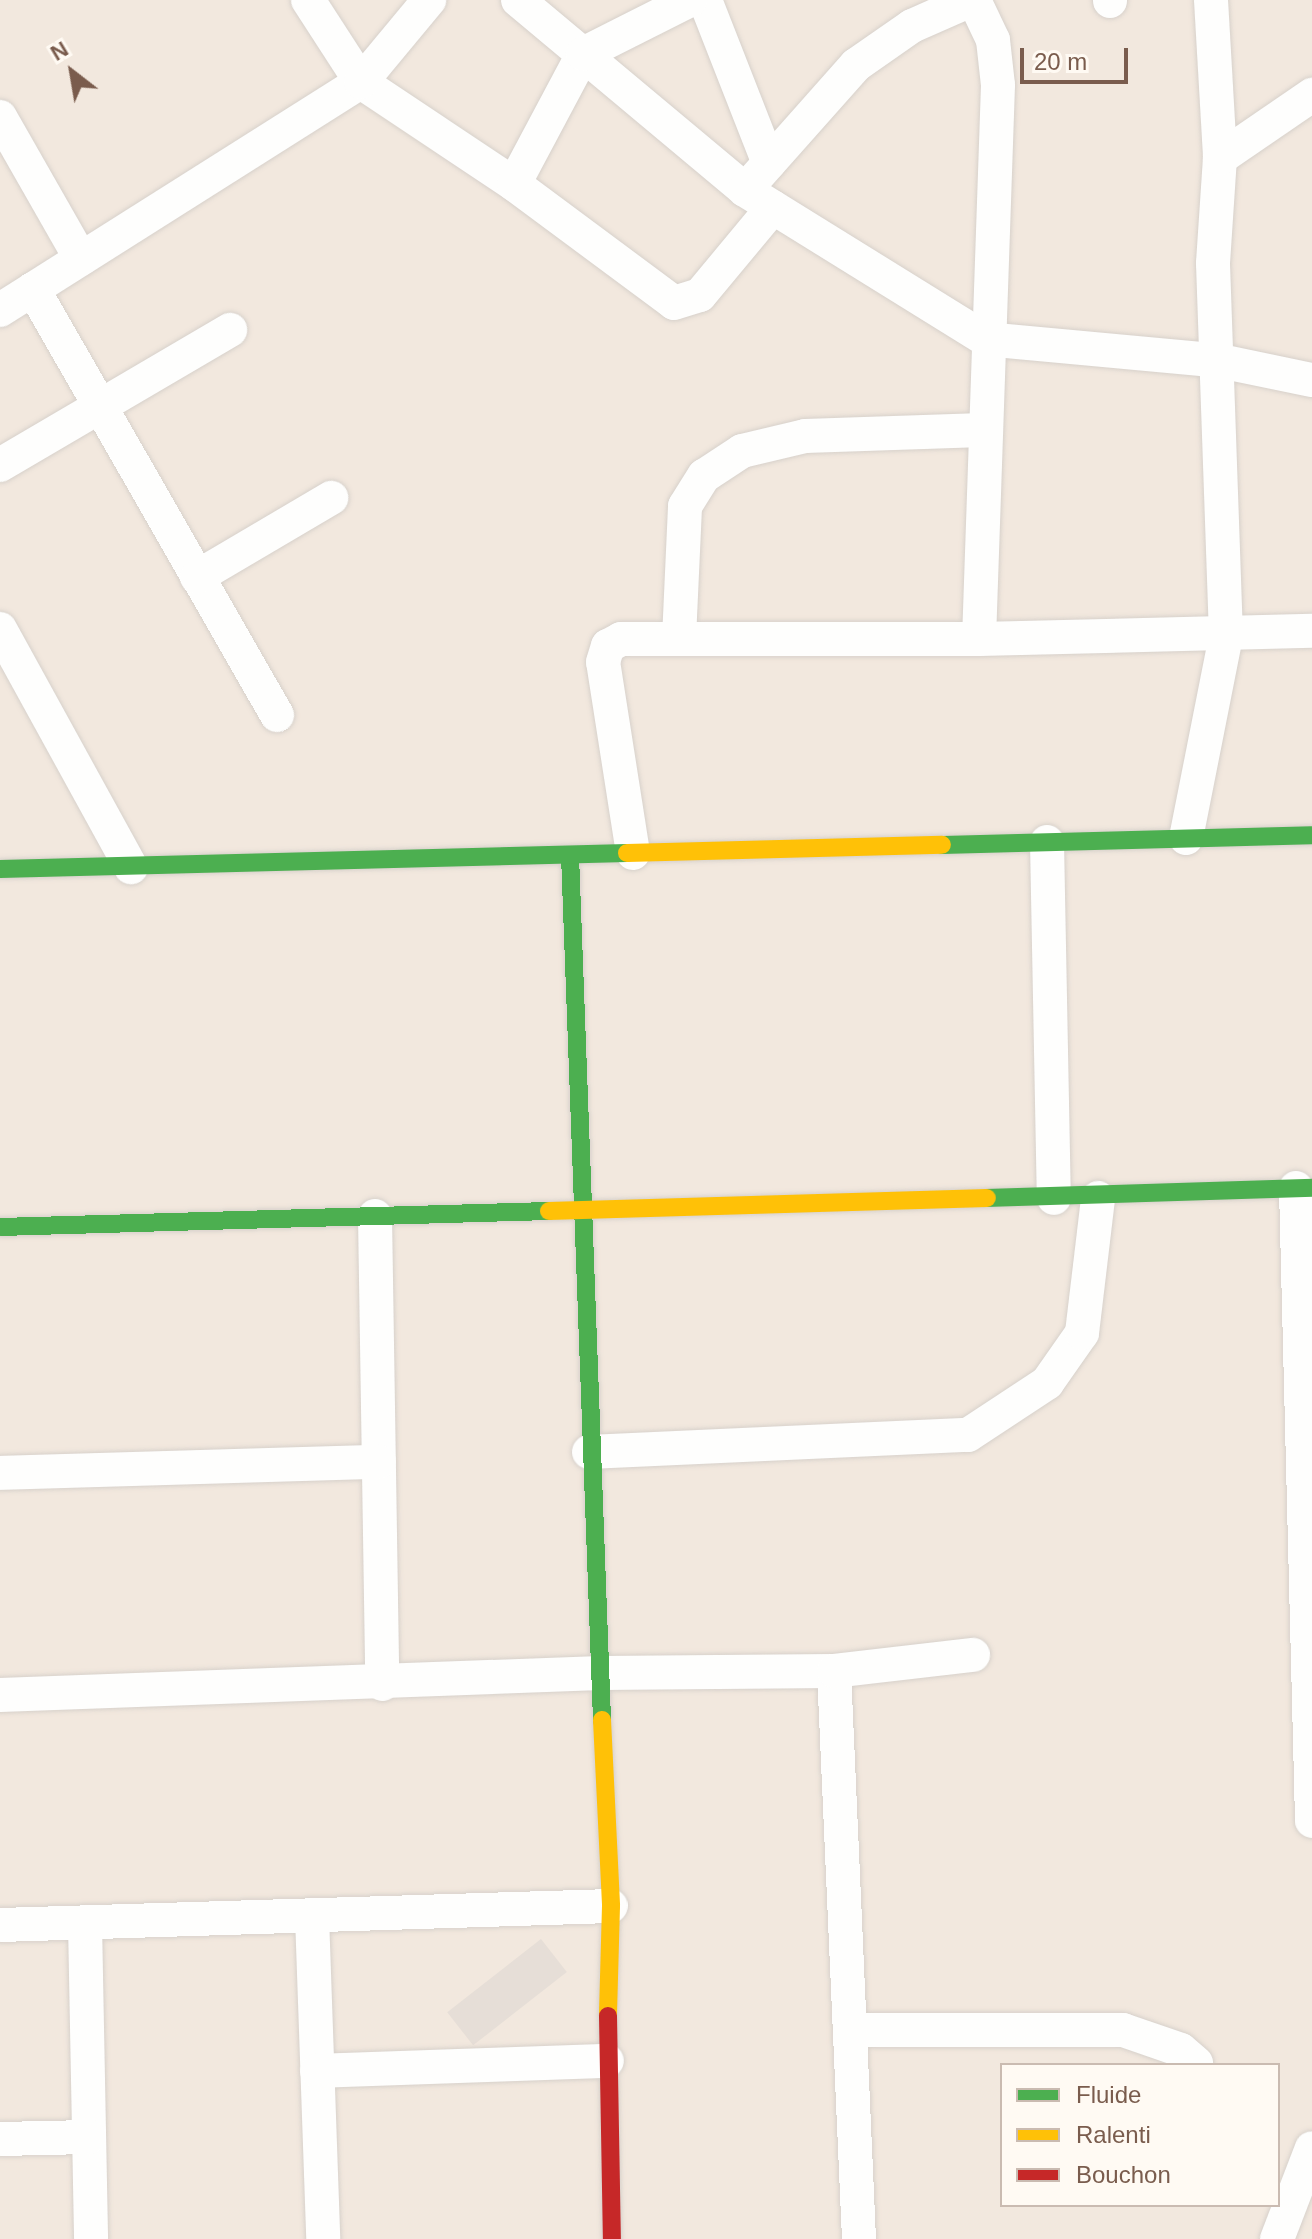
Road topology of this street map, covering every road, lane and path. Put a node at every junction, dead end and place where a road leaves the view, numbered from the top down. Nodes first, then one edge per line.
1 (308, 0) edge
2 (429, 0) edge
3 (518, 0) edge
4 (690, 0) edge
5 (705, 0) edge
6 (973, 0) edge
7 (1211, 0) edge
8 (583, 54) junction
9 (361, 82) junction
10 (1312, 95) edge
11 (0, 117) edge
12 (1220, 158) junction
13 (769, 163) junction
14 (514, 184) junction
15 (759, 199) junction
16 (81, 259) junction
17 (33, 289) junction
18 (0, 310) edge
19 (230, 330) dead end
20 (985, 339) junction
21 (1220, 361) junction
22 (1312, 380) edge
23 (100, 407) junction
24 (983, 430) junction
25 (0, 465) edge
26 (331, 498) dead end
27 (197, 577) junction
28 (0, 629) edge
29 (1312, 631) edge
30 (1226, 636) junction
31 (679, 639) junction
32 (979, 639) junction
33 (13, 685) edge
34 (277, 715) dead end
35 (1312, 835) edge
36 (1186, 838) junction
37 (1047, 842) junction
38 (633, 853) junction
39 (570, 855) junction
40 (131, 867) junction
41 (0, 869) edge
42 (1304, 1188) edge
43 (1054, 1198) junction
44 (1098, 1198) junction
45 (582, 1210) junction
46 (375, 1216) junction
47 (0, 1227) edge
48 (589, 1452) junction
49 (379, 1462) junction
50 (0, 1473) edge
51 (973, 1655) dead end
52 (1310, 1656) edge
53 (834, 1671) junction
54 (601, 1673) junction
55 (382, 1684) junction
56 (0, 1695) edge
57 (1312, 1821) edge
58 (611, 1906) junction
59 (312, 1916) junction
60 (85, 1923) junction
61 (0, 1925) edge
62 (851, 2030) junction
63 (607, 2061) junction
64 (1196, 2063) dead end
65 (317, 2071) junction
66 (89, 2137) junction
67 (0, 2139) edge
68 (1312, 2148) edge
69 (1285, 2237) edge
70 (91, 2239) edge
71 (323, 2239) edge
72 (612, 2239) edge
73 (859, 2239) edge

1 - 9 street
2 - 9 street
3 - 8 street
4 - 8 street
5 - 13 street
6 - 13 street
6 - 20 street
7 - 12 street
8 - 14 street
8 - 15 street
9 - 14 street
9 - 16 street
10 - 12 street
11 - 16 street
12 - 21 street
13 - 15 street
14 - 15 street
15 - 20 street
16 - 17 street
17 - 18 street
17 - 23 street
19 - 23 street
20 - 21 street
20 - 24 street
21 - 22 street
21 - 30 street
23 - 25 street
23 - 27 street
24 - 31 street
24 - 32 street
26 - 27 street
27 - 34 street
28 - 33 street
29 - 30 street
30 - 32 street
30 - 36 street
31 - 32 street
31 - 38 street
33 - 40 street
35 - 36 street
36 - 37 street
37 - 38 street
37 - 43 street
38 - 39 street
39 - 40 street
39 - 45 street
40 - 41 street
42 - 44 street
42 - 52 street
43 - 44 street
43 - 45 street
44 - 48 street
45 - 46 street
45 - 48 street
46 - 47 street
46 - 49 street
48 - 54 street
49 - 50 street
49 - 55 street
51 - 53 street
52 - 57 street
53 - 54 street
53 - 62 street
54 - 55 street
54 - 58 street
55 - 56 street
58 - 59 street
58 - 63 street
59 - 60 street
59 - 65 street
60 - 61 street
60 - 66 street
62 - 64 street
62 - 73 street
63 - 65 street
63 - 72 street
65 - 71 street
66 - 67 street
66 - 70 street
68 - 69 street

